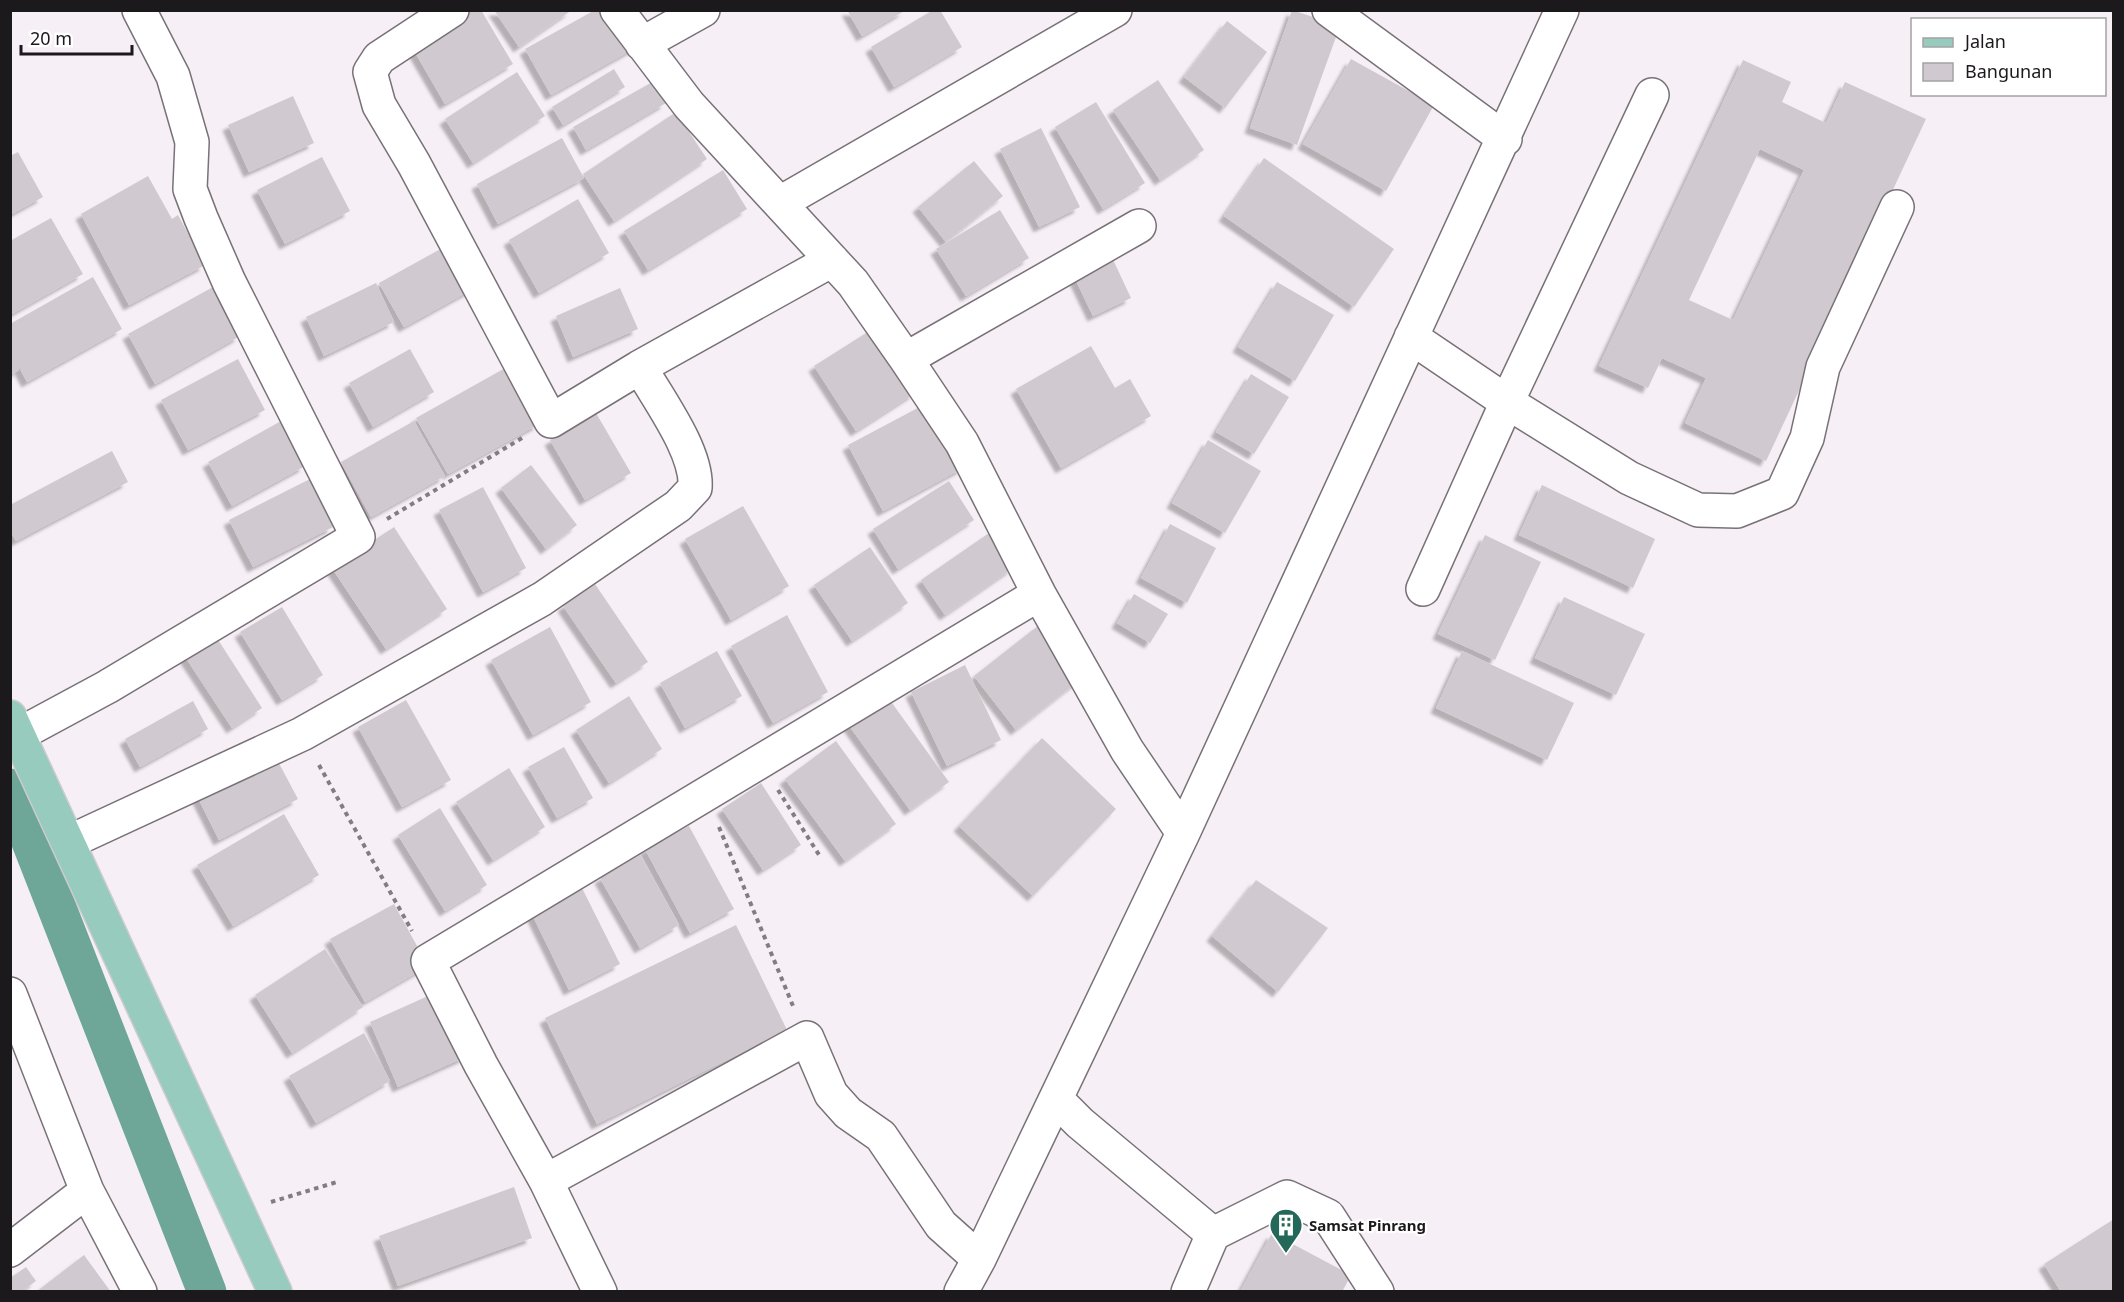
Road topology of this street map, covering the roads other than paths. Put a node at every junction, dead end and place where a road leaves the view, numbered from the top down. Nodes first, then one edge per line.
1 (139, 10) edge
2 (452, 10) edge
3 (617, 10) edge
4 (703, 10) edge
5 (1114, 10) edge
6 (1329, 10) edge
7 (1562, 10) edge
8 (642, 44) junction
9 (1652, 95) dead end
10 (1505, 139) junction
11 (780, 203) junction
12 (1897, 207) dead end
13 (1139, 226) dead end
14 (832, 260) junction
15 (1412, 337) junction
16 (906, 359) junction
17 (640, 366) junction
18 (1507, 402) junction
19 (1423, 589) dead end
20 (1039, 594) junction
21 (14, 726) edge
22 (1184, 833) junction
23 (69, 842) junction
24 (10, 994) edge
25 (1056, 1099) junction
26 (546, 1181) junction
27 (87, 1191) junction
28 (1213, 1234) junction
29 (10, 1250) edge
30 (980, 1259) junction
31 (140, 1292) edge
32 (275, 1292) edge
33 (600, 1292) edge
34 (961, 1292) edge
35 (1188, 1292) edge
36 (1377, 1292) edge

1 - 21 street
2 - 17 street
3 - 8 street
4 - 8 street
5 - 11 street
6 - 10 street
7 - 10 street
8 - 11 street
9 - 18 street
10 - 15 street
11 - 14 street
12 - 18 street
13 - 16 street
14 - 16 street
14 - 17 street
15 - 18 street
15 - 22 street
16 - 20 street
17 - 23 street
18 - 19 street
20 - 22 street
20 - 26 street
21 - 23 main road
22 - 25 street
23 - 32 main road
24 - 27 street
25 - 28 street
25 - 30 street
26 - 30 street
26 - 33 street
27 - 29 street
27 - 31 street
28 - 35 street
28 - 36 street
30 - 34 street

